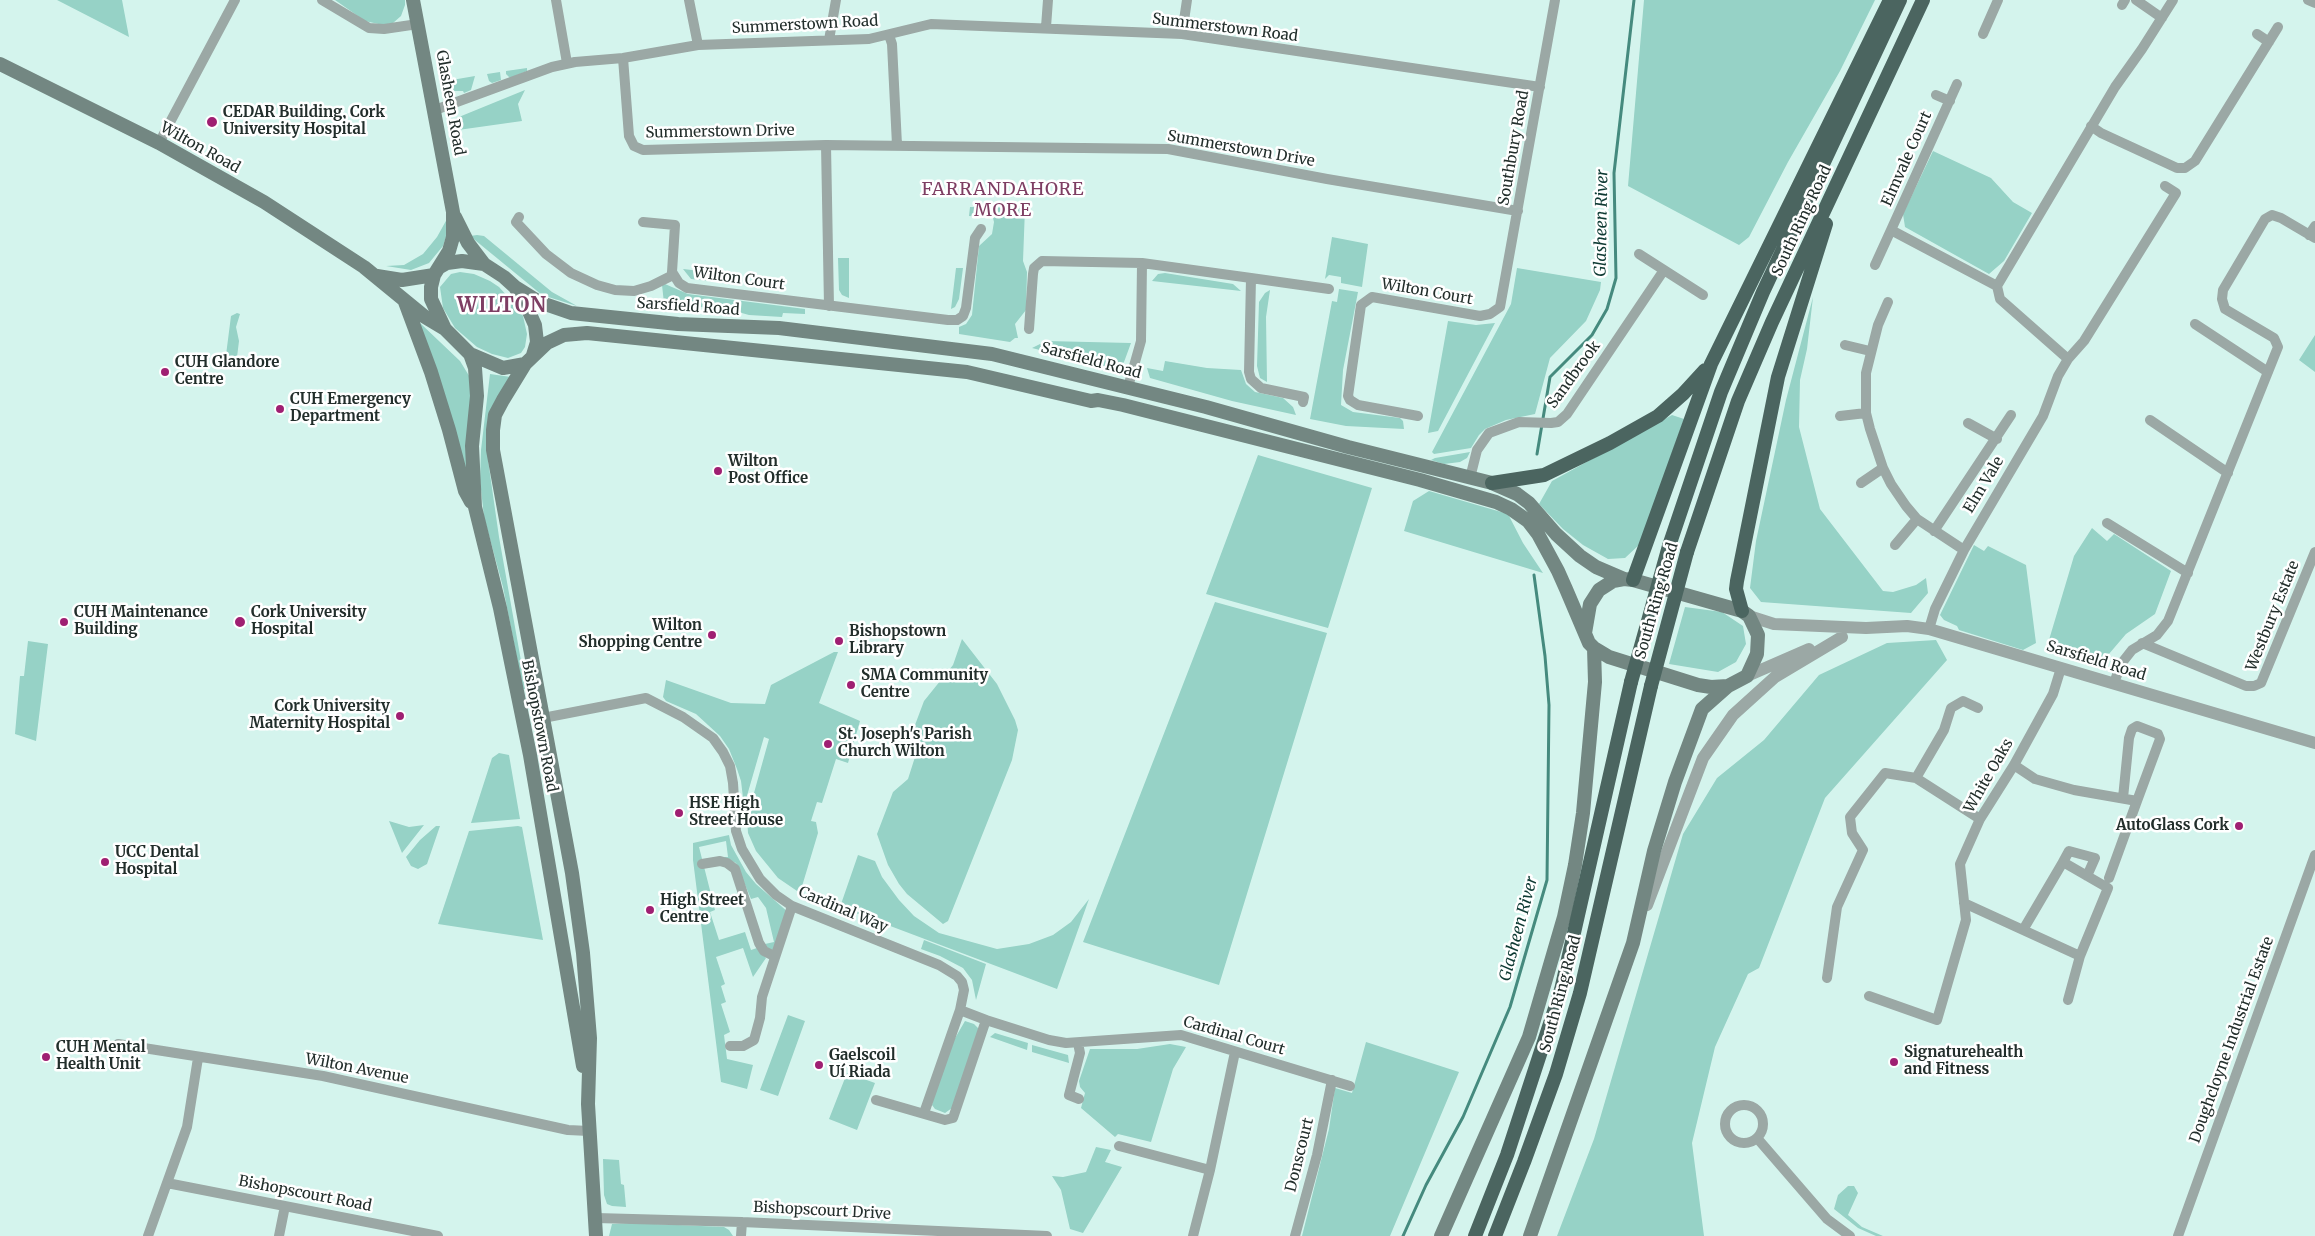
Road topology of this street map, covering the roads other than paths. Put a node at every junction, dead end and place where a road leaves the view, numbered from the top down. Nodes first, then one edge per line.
1 (235, 0) edge
2 (322, 0) edge
3 (413, 0) edge
4 (556, 0) edge
5 (689, 0) edge
6 (836, 0) edge
7 (1048, 0) edge
8 (1187, 0) edge
9 (1555, 0) edge
10 (1890, 0) edge
11 (1900, 0) edge
12 (1923, 0) edge
13 (1998, 0) edge
14 (2136, 0) edge
15 (2173, 0) edge
16 (2308, 0) edge
17 (2315, 3) edge
18 (2162, 18) junction
19 (418, 24) junction
20 (2278, 27) dead end
21 (1046, 28) junction
22 (1182, 34) junction
23 (1983, 34) dead end
24 (2257, 34) dead end
25 (889, 35) junction
26 (829, 40) junction
27 (2269, 42) junction
28 (698, 45) junction
29 (623, 58) junction
30 (567, 63) junction
31 (0, 64) edge
32 (1957, 84) dead end
33 (1540, 87) junction
34 (1936, 95) dead end
35 (1950, 101) junction
36 (435, 110) junction
37 (2091, 126) junction
38 (159, 143) junction
39 (826, 145) junction
40 (896, 145) junction
41 (1843, 171) junction
42 (2165, 186) dead end
43 (1518, 210) junction
44 (453, 212) junction
45 (519, 218) dead end
46 (643, 222) dead end
47 (2315, 226) edge
48 (980, 228) dead end
49 (1891, 230) junction
50 (2312, 237) edge
51 (1639, 254) dead end
52 (1142, 263) junction
53 (484, 264) junction
54 (1875, 265) dead end
55 (1664, 270) junction
56 (437, 271) junction
57 (672, 275) junction
58 (376, 276) junction
59 (1251, 278) junction
60 (1996, 286) junction
61 (515, 287) junction
62 (1329, 289) dead end
63 (1703, 295) dead end
64 (403, 299) junction
65 (1502, 302) joint
66 (1888, 302) dead end
67 (829, 306) junction
68 (2195, 324) dead end
69 (445, 329) junction
70 (1029, 329) dead end
71 (1845, 345) dead end
72 (1870, 350) junction
73 (470, 354) junction
74 (2068, 359) junction
75 (529, 360) junction
76 (1711, 364) junction
77 (2268, 372) junction
78 (1128, 388) junction
79 (1303, 402) dead end
80 (1866, 413) junction
81 (2011, 415) dead end
82 (1418, 416) dead end
83 (1840, 416) dead end
84 (2150, 420) dead end
85 (1968, 423) dead end
86 (1997, 438) junction
87 (1883, 468) junction
88 (2228, 473) junction
89 (1470, 478) junction
90 (1492, 483) junction
91 (1860, 483) dead end
92 (475, 507) junction
93 (1917, 519) junction
94 (2107, 523) dead end
95 (1934, 531) junction
96 (1895, 545) dead end
97 (1964, 550) junction
98 (2315, 552) edge
99 (2188, 573) junction
100 (1628, 579) junction
101 (1745, 614) junction
102 (1866, 628) junction
103 (1929, 630) junction
104 (1585, 633) junction
105 (1842, 637) junction
106 (2142, 643) junction
107 (1594, 648) junction
108 (2061, 668) junction
109 (1747, 676) junction
110 (2114, 684) junction
111 (1728, 686) junction
112 (1978, 708) dead end
113 (543, 718) junction
114 (2315, 743) edge
115 (2014, 765) junction
116 (1916, 778) junction
117 (2123, 798) junction
118 (2137, 801) junction
119 (1980, 819) junction
120 (2315, 855) edge
121 (2062, 862) junction
122 (702, 864) dead end
123 (2087, 876) junction
124 (2109, 878) dead end
125 (1964, 903) junction
126 (792, 906) junction
127 (2023, 930) junction
128 (1633, 943) junction
129 (774, 956) junction
130 (2080, 956) junction
131 (1827, 978) dead end
132 (1869, 996) dead end
133 (2068, 1000) dead end
134 (960, 1010) junction
135 (986, 1020) junction
136 (1078, 1043) junction
137 (118, 1044) dead end
138 (730, 1046) dead end
139 (1235, 1052) junction
140 (198, 1058) junction
141 (1332, 1080) junction
142 (1350, 1086) dead end
143 (1074, 1097) dead end
144 (876, 1100) dead end
145 (588, 1104) junction
146 (924, 1113) junction
147 (589, 1130) junction
148 (1758, 1138) dead end
149 (1119, 1146) dead end
150 (1210, 1170) junction
151 (167, 1183) junction
152 (285, 1206) junction
153 (596, 1218) junction
154 (742, 1222) junction
155 (403, 1232) edge
156 (882, 1233) edge
157 (1000, 1235) edge
158 (148, 1236) edge
159 (278, 1236) edge
160 (438, 1236) edge
161 (596, 1236) edge
162 (741, 1236) edge
163 (1047, 1236) edge
164 (1192, 1236) edge
165 (1295, 1236) edge
166 (1442, 1236) edge
167 (1475, 1236) edge
168 (1495, 1236) edge
169 (1530, 1236) edge
170 (1850, 1236) edge
171 (2178, 1236) edge

1 - 38 street
2 - 19 street
3 - 19 main road, Glasheen Road
4 - 30 street
5 - 28 street
6 - 26 street
7 - 21 street
8 - 22 street
9 - 33 street, Southbury Road
10 - 76 highway
11 - 167 highway, South Ring Road, bridge
12 - 41 highway, South Ring Road
13 - 23 street
14 - 18 street
15 - 18 street
16 - 17 street
18 - 37 street
19 - 36 main road, Glasheen Road
20 - 27 street
21 - 22 street, Summerstown Road
21 - 25 street, Summerstown Road
22 - 33 street, Summerstown Road
24 - 27 street
25 - 26 street, Summerstown Road
25 - 40 street
26 - 28 street, Summerstown Road
27 - 37 street
28 - 29 street, Summerstown Road
29 - 30 street, Summerstown Road
29 - 39 street, Summerstown Drive
30 - 36 street, Summerstown Road
31 - 38 main road, Wilton Road
32 - 35 street, Elmvale Court
33 - 43 street, Southbury Road
34 - 35 street, Elmvale Court
35 - 49 street, Elmvale Court
36 - 44 main road, Glasheen Road
37 - 60 street
38 - 58 main road, Wilton Road
39 - 40 street, Summerstown Drive
39 - 67 street
40 - 43 street, Summerstown Drive
41 - 101 highway
41 - 168 highway, South Ring Road, bridge
42 - 74 street, Elm Vale
43 - 65 street, Southbury Road
44 - 53 main road, Glasheen Road
44 - 56 main road, Glasheen Road
45 - 57 street
46 - 57 street, Wilton Court
47 - 50 street
48 - 67 street, Wilton Court
49 - 54 street, Elmvale Court
49 - 60 street, Elmvale Court
50 - 77 street
51 - 55 street
52 - 59 street
52 - 70 street
52 - 78 street
53 - 56 main road
53 - 61 main road
55 - 63 street
55 - 89 street, Sandbrook
56 - 58 main road, Wilton Road
56 - 69 main road
57 - 67 street, Wilton Court
58 - 64 main road, Wilton Road
59 - 62 street
59 - 79 street
60 - 74 street
61 - 75 main road
61 - 78 main road, Sarsfield Road
64 - 69 main road, Wilton Road
64 - 92 main road
65 - 82 street, Wilton Court
66 - 72 street
68 - 77 street
69 - 73 main road
71 - 72 street
72 - 80 street
73 - 75 main road
73 - 92 main road, Bishopstown Road
74 - 97 street, Elm Vale
75 - 104 main road
75 - 113 main road, Bishopstown Road
76 - 90 highway
76 - 100 highway
77 - 88 street
78 - 89 main road, Sarsfield Road
80 - 83 street
80 - 87 street
81 - 86 street
84 - 88 street
85 - 86 street
86 - 95 street
87 - 91 street
87 - 93 street
88 - 99 street
89 - 90 main road, Sarsfield Road
90 - 100 main road, Sarsfield Road
92 - 145 main road, Bishopstown Road
93 - 95 street
93 - 96 street
94 - 99 street
95 - 97 street
97 - 103 street, Elm Vale
98 - 106 street, Westbury Estate
99 - 106 street
100 - 101 main road, Sarsfield Road
100 - 104 main road
101 - 102 street, Sarsfield Road
101 - 109 main road
102 - 103 street, Sarsfield Road
102 - 105 street, Sarsfield Road
103 - 108 street, Sarsfield Road
104 - 107 main road
105 - 109 street, Sarsfield Road
105 - 128 street
106 - 110 street
107 - 111 main road
107 - 166 main road
108 - 110 street, Sarsfield Road
108 - 115 street, White Oaks
109 - 111 main road
110 - 114 street, Sarsfield Road
111 - 128 main road
112 - 116 street
113 - 126 street, Cardinal Way
113 - 145 main road, Bishopstown Road
115 - 117 street
115 - 119 street, White Oaks
116 - 119 street
116 - 131 street
117 - 118 street
117 - 118 street
118 - 124 street
119 - 125 street, White Oaks
120 - 171 street, Doughcloyne Industrial Estate
121 - 123 street
121 - 123 street
121 - 127 street
122 - 129 street
123 - 130 street
125 - 127 street
125 - 132 street, White Oaks
126 - 129 street
126 - 134 street, Cardinal Way
127 - 130 street
128 - 169 main road
129 - 138 street
130 - 133 street
134 - 135 street, Cardinal Court
134 - 146 street
135 - 136 street, Cardinal Court
135 - 146 street
136 - 139 street, Cardinal Court
136 - 143 street
137 - 140 street, Wilton Avenue
139 - 141 street, Cardinal Court
139 - 150 street
140 - 147 street, Wilton Avenue
140 - 151 street
141 - 142 street, Cardinal Court
141 - 165 street, Donscourt
144 - 146 street
145 - 147 main road, Bishopstown Road
147 - 153 main road, Bishopstown Road
148 - 170 street
149 - 150 street
150 - 164 street
151 - 152 street, Bishopscourt Road
151 - 158 street
152 - 155 street, Bishopscourt Road
152 - 159 street
153 - 154 street, Bishopscourt Drive
153 - 161 main road, Bishopstown Road
154 - 156 street, Bishopscourt Drive
154 - 162 street
155 - 160 street, Bishopscourt Road
156 - 157 street, Bishopscourt Drive
157 - 163 street, Bishopscourt Drive

